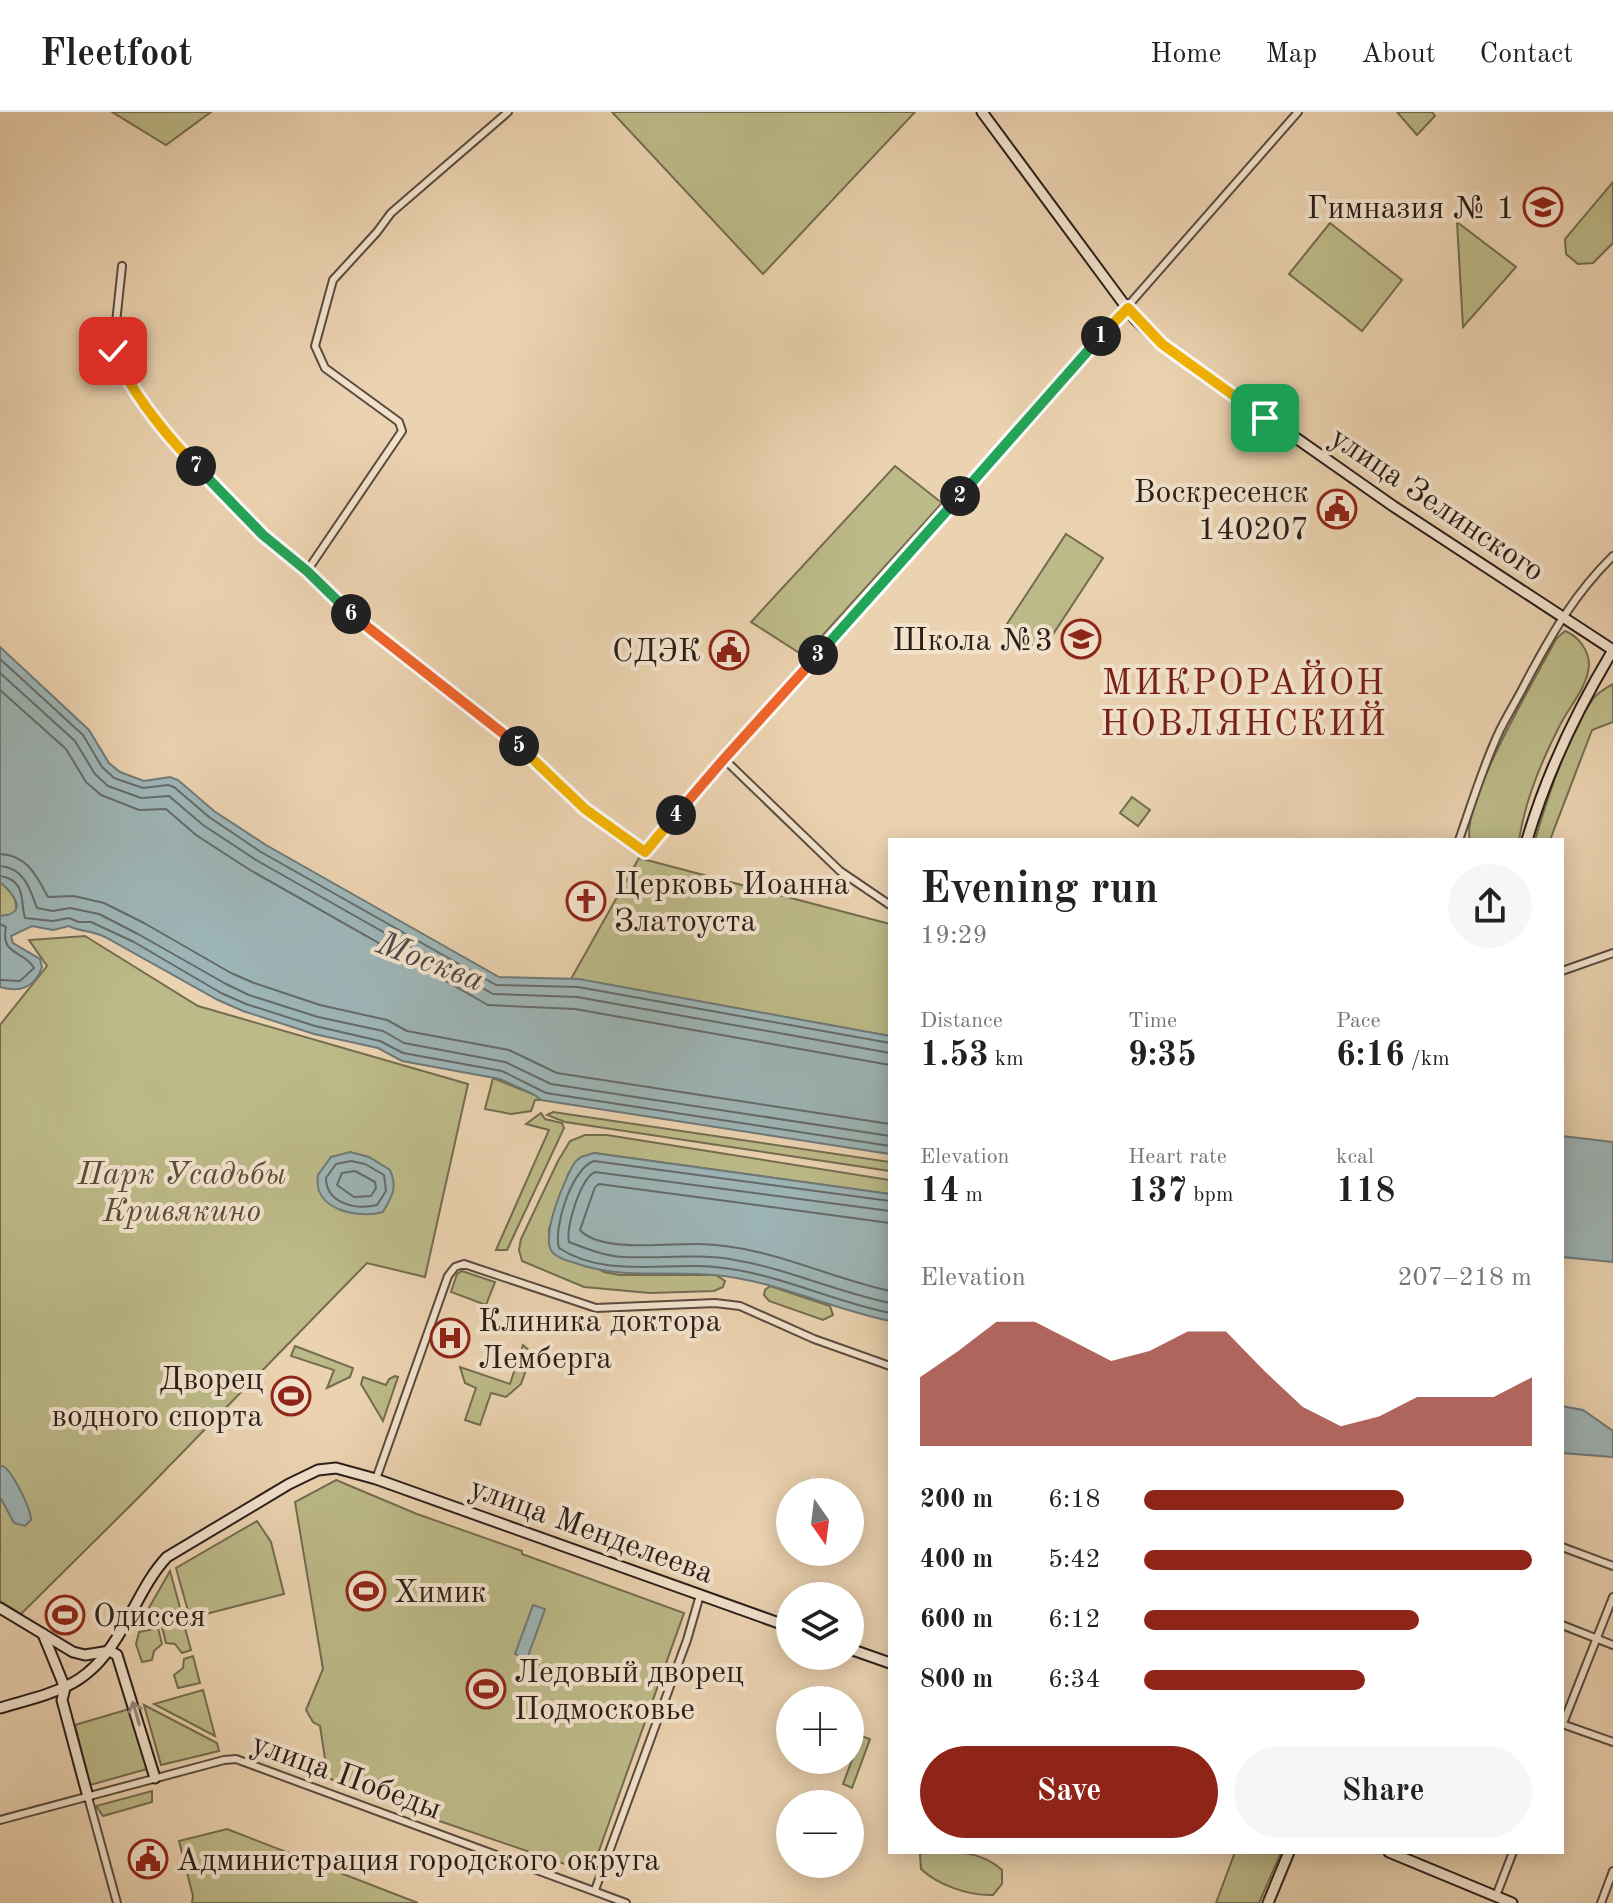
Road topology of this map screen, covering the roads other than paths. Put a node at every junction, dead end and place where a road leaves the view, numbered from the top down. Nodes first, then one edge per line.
1 (508, 112) edge
2 (982, 112) edge
3 (1298, 112) edge
4 (122, 266) dead end
5 (1128, 308) junction
6 (1613, 556) edge
7 (307, 571) junction
8 (1561, 617) junction
9 (1613, 650) edge
10 (724, 759) junction
11 (1460, 838) edge
12 (1528, 838) edge
13 (888, 904) edge
14 (1613, 953) edge
15 (1564, 970) edge
16 (888, 1365) edge
17 (376, 1479) junction
18 (1564, 1548) edge
19 (1613, 1566) edge
20 (700, 1595) junction
21 (1613, 1597) edge
22 (0, 1608) edge
23 (776, 1622) edge
24 (1564, 1626) edge
25 (43, 1634) junction
26 (1597, 1638) junction
27 (1613, 1645) edge
28 (110, 1651) junction
29 (864, 1654) edge
30 (888, 1662) edge
31 (65, 1688) junction
32 (0, 1708) edge
33 (1564, 1720) edge
34 (1564, 1726) edge
35 (1613, 1742) edge
36 (155, 1778) junction
37 (88, 1797) junction
38 (0, 1820) edge
39 (1288, 1854) edge
40 (1403, 1854) edge
41 (1512, 1854) edge
42 (1613, 1871) edge
43 (595, 1890) junction
44 (1496, 1896) junction
45 (117, 1903) edge
46 (626, 1903) edge
47 (1268, 1903) edge
48 (1512, 1903) edge
49 (1601, 1903) edge

1 - 7 street
2 - 5 street, улица Зелинского
3 - 5 street
4 - 7 street
5 - 8 street, улица Зелинского
5 - 10 street
6 - 8 street
7 - 10 street
8 - 9 street, улица Зелинского
8 - 11 street
9 - 12 street
10 - 13 street
14 - 15 street
16 - 17 street
17 - 20 street, улица Менделеева
17 - 28 street, улица Менделеева
18 - 19 street
20 - 23 street, улица Менделеева
20 - 43 street
21 - 26 street
22 - 25 street
24 - 26 street
25 - 28 street
25 - 31 street
26 - 27 street
26 - 33 street
28 - 31 street, улица Менделеева
36 -> 28 street
29 - 30 street
31 - 32 street, улица Менделеева
31 - 37 street
34 - 35 street
36 - 37 street, улица Победы
36 - 43 street, улица Победы
37 - 38 street, улица Победы
37 - 45 street
39 - 47 street
40 - 44 street
41 - 44 street
42 - 49 street
43 - 46 street, улица Победы
44 - 48 street

